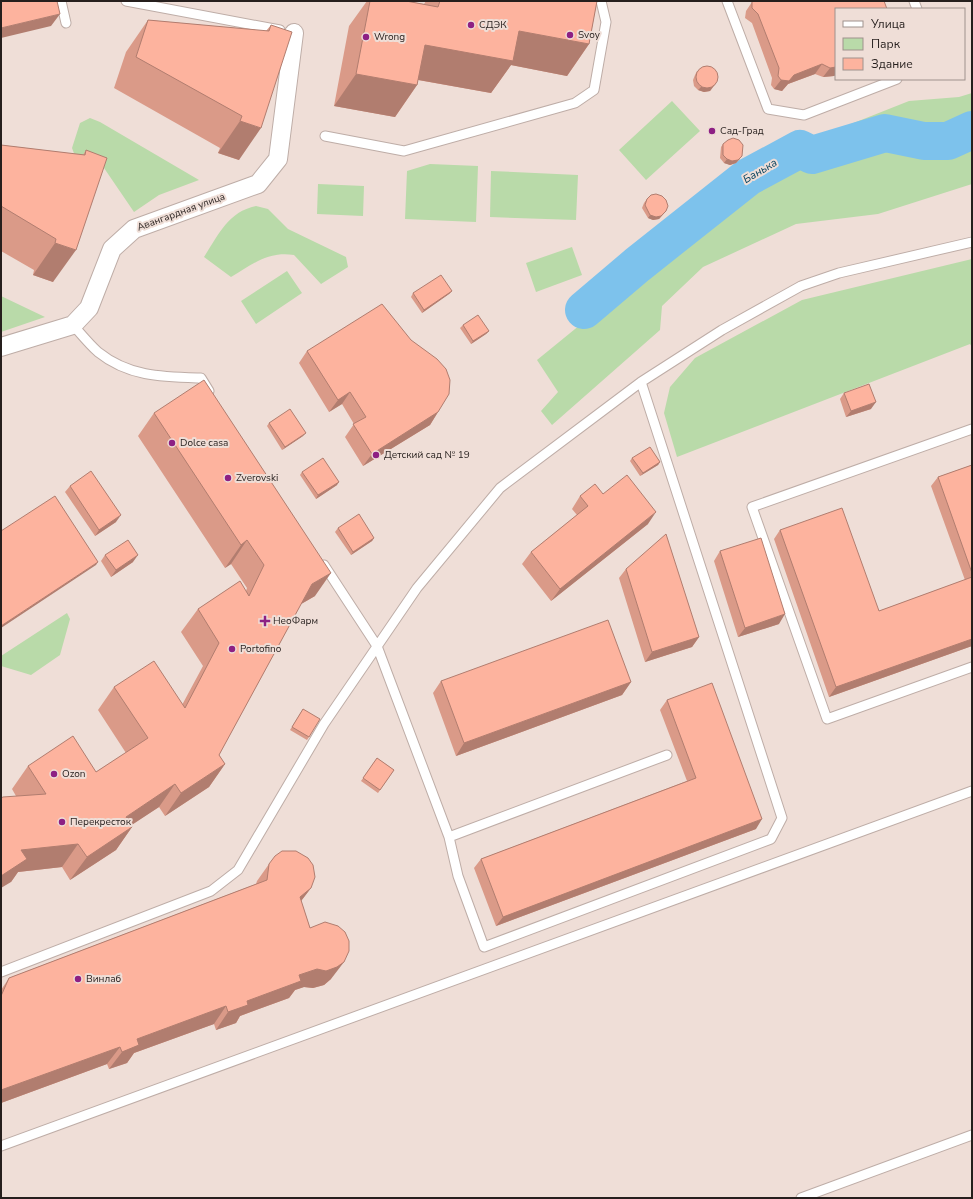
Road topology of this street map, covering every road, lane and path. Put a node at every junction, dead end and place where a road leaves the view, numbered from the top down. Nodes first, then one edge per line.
1 (61, 1) edge
2 (126, 1) edge
3 (601, 1) edge
4 (727, 1) edge
5 (66, 23) dead end
6 (294, 33) joint
7 (894, 80) edge
8 (325, 136) dead end
9 (972, 242) edge
10 (73, 325) junction
11 (1, 347) edge
12 (641, 382) junction
13 (213, 396) edge
14 (972, 429) edge
15 (319, 558) edge
16 (377, 646) junction
17 (972, 667) edge
18 (667, 756) dead end
19 (972, 791) edge
20 (449, 838) junction
21 (1, 972) edge
22 (972, 1135) edge
23 (1, 1146) edge
24 (801, 1198) edge

1 - 5 lane
2 - 6 lane
3 - 8 lane
4 - 7 lane
6 - 10 street, Авангардная улица
9 - 12 lane
10 - 11 street, Авангардная улица
10 - 13 lane
12 - 16 lane
12 - 20 lane
14 - 17 lane
15 - 16 lane
16 - 20 lane
16 - 21 lane
18 - 20 lane
19 - 23 lane
22 - 24 lane

